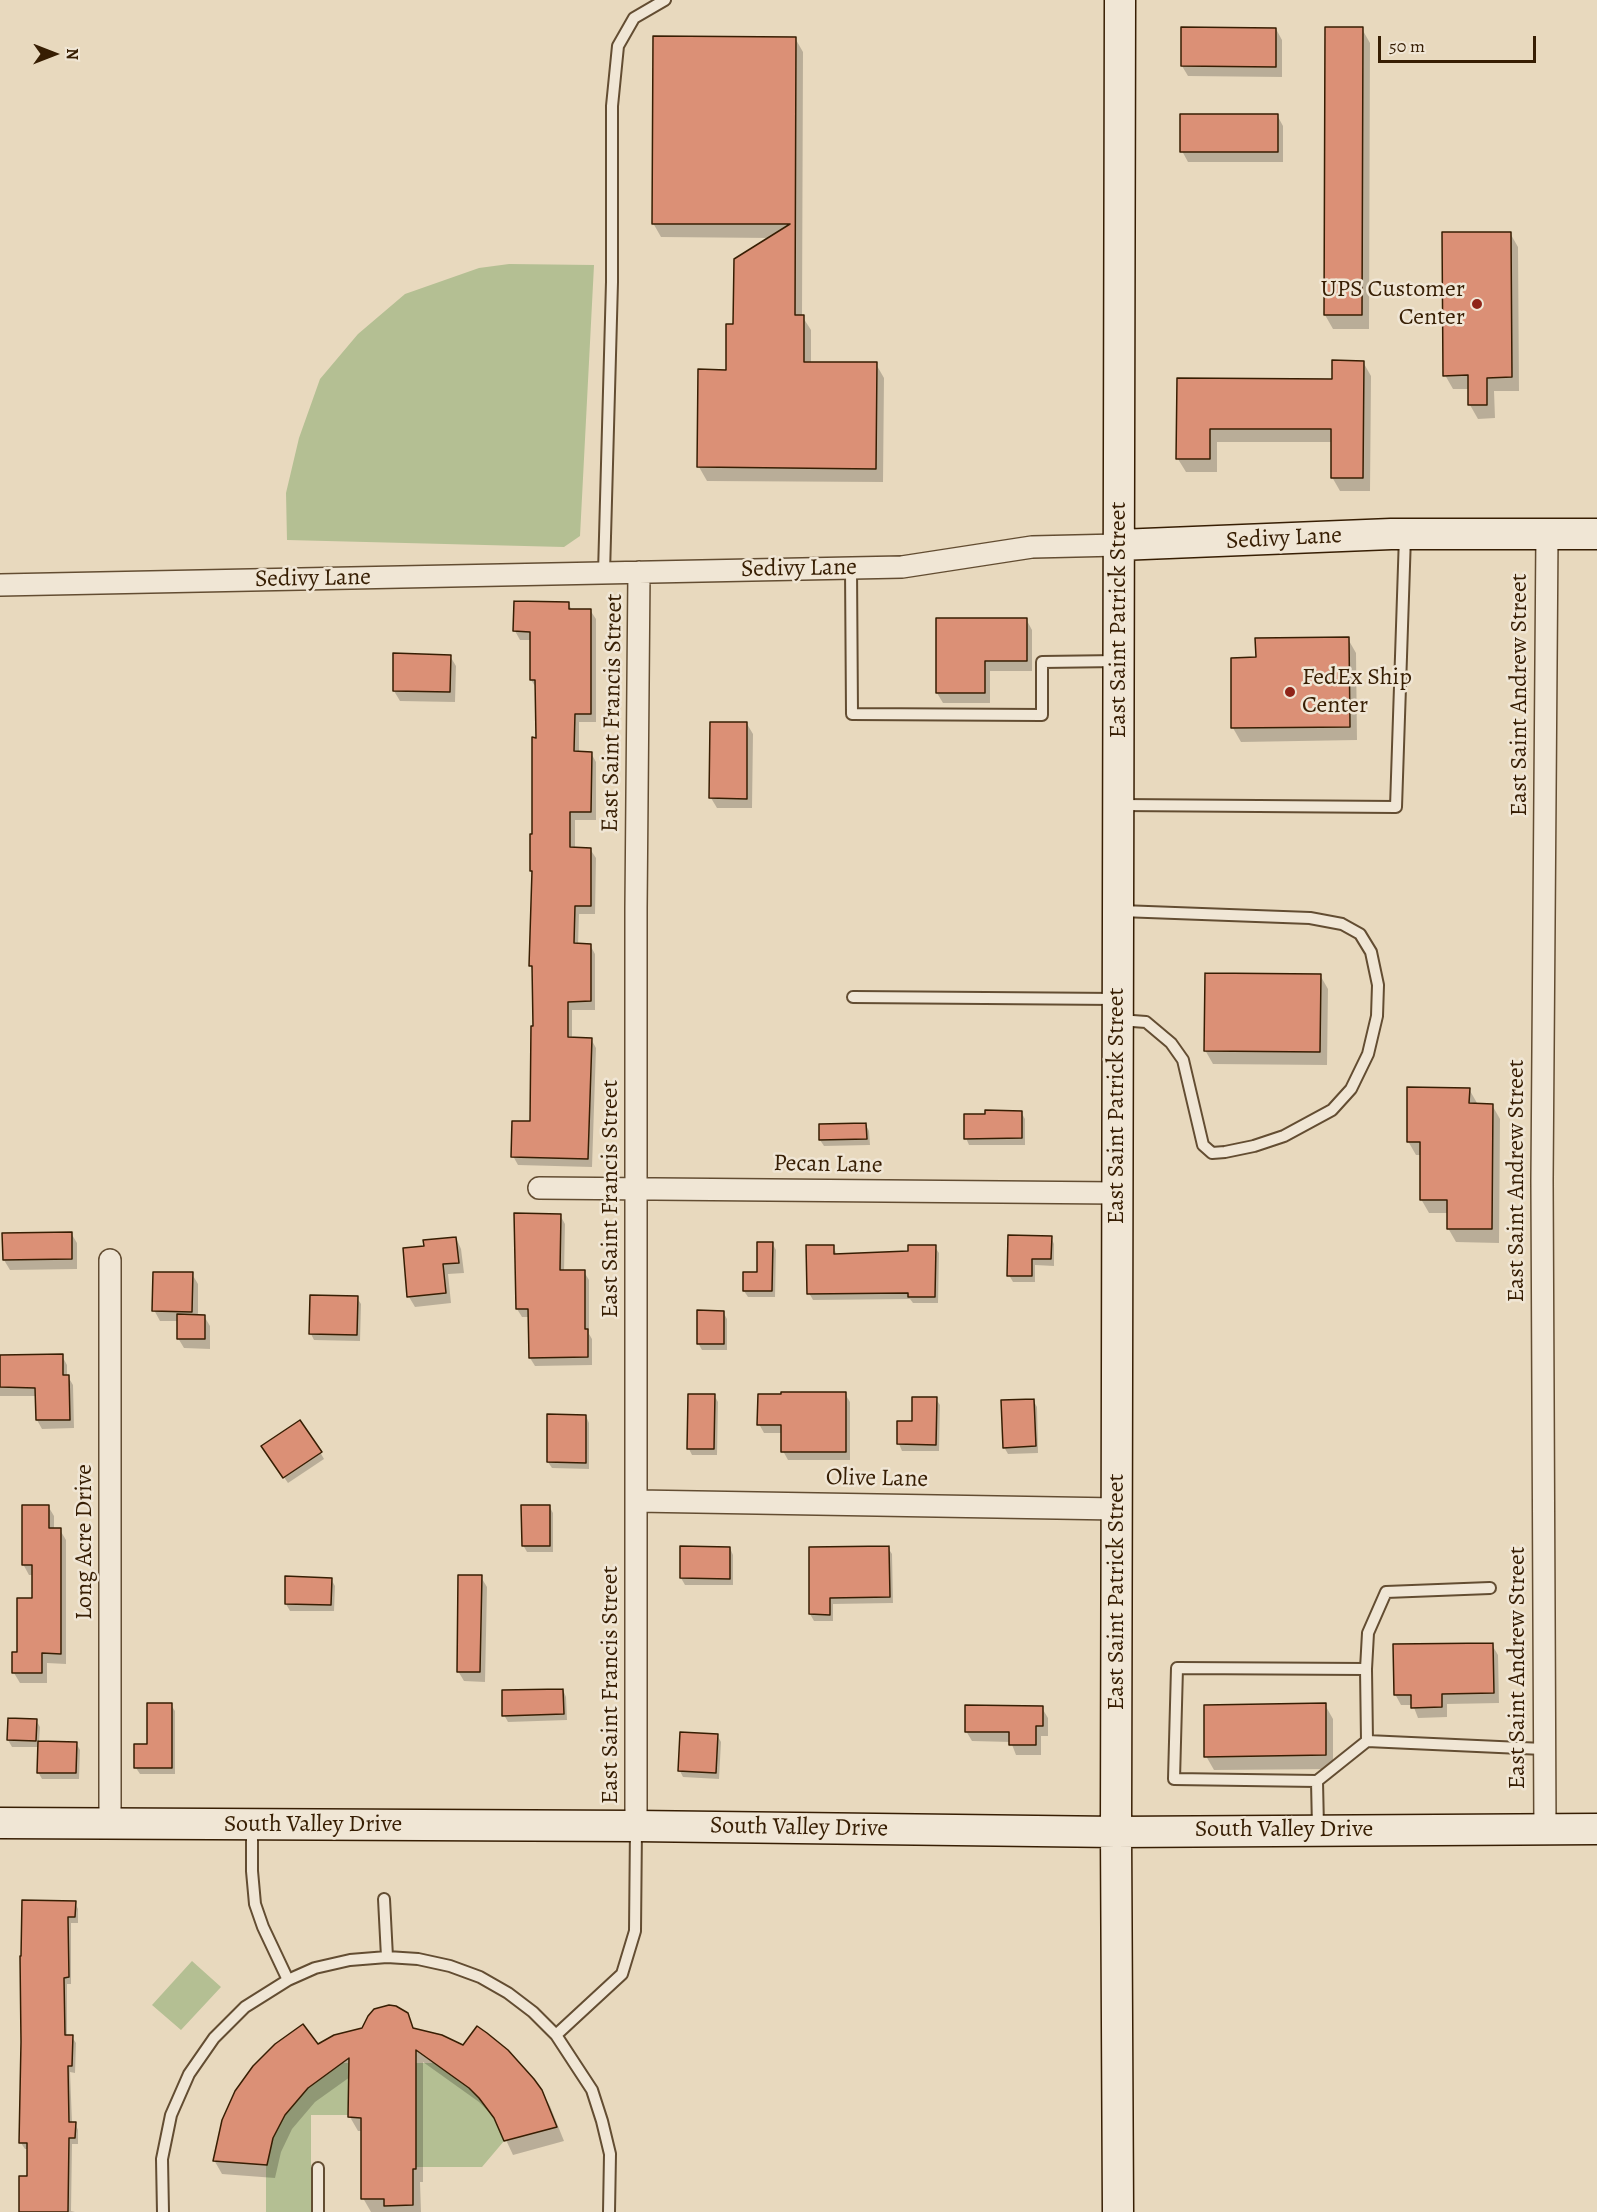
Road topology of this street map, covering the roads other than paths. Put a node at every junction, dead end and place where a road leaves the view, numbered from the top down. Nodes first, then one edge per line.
1 (665, 0) edge
2 (1120, 0) edge
3 (1406, 534) junction
4 (1547, 534) junction
5 (1597, 534) edge
6 (1119, 545) junction
7 (851, 568) junction
8 (639, 572) junction
9 (604, 573) junction
10 (0, 585) edge
11 (1119, 661) junction
12 (1118, 805) junction
13 (1118, 911) junction
14 (853, 997) dead end
15 (1118, 1009) junction
16 (539, 1188) dead end
17 (637, 1189) junction
18 (1117, 1193) junction
19 (110, 1260) dead end
20 (637, 1501) junction
21 (1117, 1509) junction
22 (1490, 1588) dead end
23 (1366, 1669) junction
24 (1367, 1741) junction
25 (1543, 1749) junction
26 (1317, 1781) junction
27 (0, 1823) edge
28 (110, 1824) junction
29 (252, 1825) junction
30 (636, 1826) junction
31 (1545, 1829) junction
32 (1597, 1829) edge
33 (1318, 1830) junction
34 (1116, 1832) junction
35 (384, 1899) dead end
36 (387, 1957) junction
37 (288, 1980) junction
38 (556, 2035) junction
39 (318, 2168) dead end
40 (163, 2212) edge
41 (318, 2212) edge
42 (609, 2212) edge
43 (1118, 2212) edge

1 - 9 lane
2 - 6 main road, East Saint Patrick Street
3 - 4 main road, Sedivy Lane
3 - 6 main road, Sedivy Lane
3 - 12 lane
4 - 5 main road, Sedivy Lane
4 - 25 street, East Saint Andrew Street
6 - 7 street, Sedivy Lane
6 - 11 main road, East Saint Patrick Street
7 - 8 street, Sedivy Lane
7 - 11 lane
8 - 9 street, Sedivy Lane
8 - 17 street, East Saint Francis Street
9 - 10 street, Sedivy Lane
11 - 12 main road, East Saint Patrick Street
12 - 13 main road, East Saint Patrick Street
13 - 15 main road, East Saint Patrick Street
13 - 15 lane
14 - 15 lane
15 - 18 main road, East Saint Patrick Street
16 - 17 street, Pecan Lane
17 - 18 street, Pecan Lane
17 - 20 street, East Saint Francis Street
18 - 21 main road, East Saint Patrick Street
19 - 28 street, Long Acre Drive
20 - 21 street, Olive Lane
20 - 30 street, East Saint Francis Street
21 - 34 main road, East Saint Patrick Street
22 - 23 lane
23 - 24 lane
23 - 26 lane
24 - 25 lane
24 - 26 lane
25 - 31 street, East Saint Andrew Street
26 - 33 lane
27 - 28 main road, South Valley Drive
28 - 29 main road, South Valley Drive
29 - 30 main road, South Valley Drive
29 - 37 lane
30 - 34 main road, South Valley Drive
30 - 38 lane
31 - 32 main road, South Valley Drive
31 - 33 main road, South Valley Drive
33 - 34 main road, South Valley Drive
34 - 43 main road, East Saint Patrick Street
35 - 36 lane
36 - 37 lane
36 - 38 lane
37 - 40 lane
38 - 42 lane
39 - 41 lane

